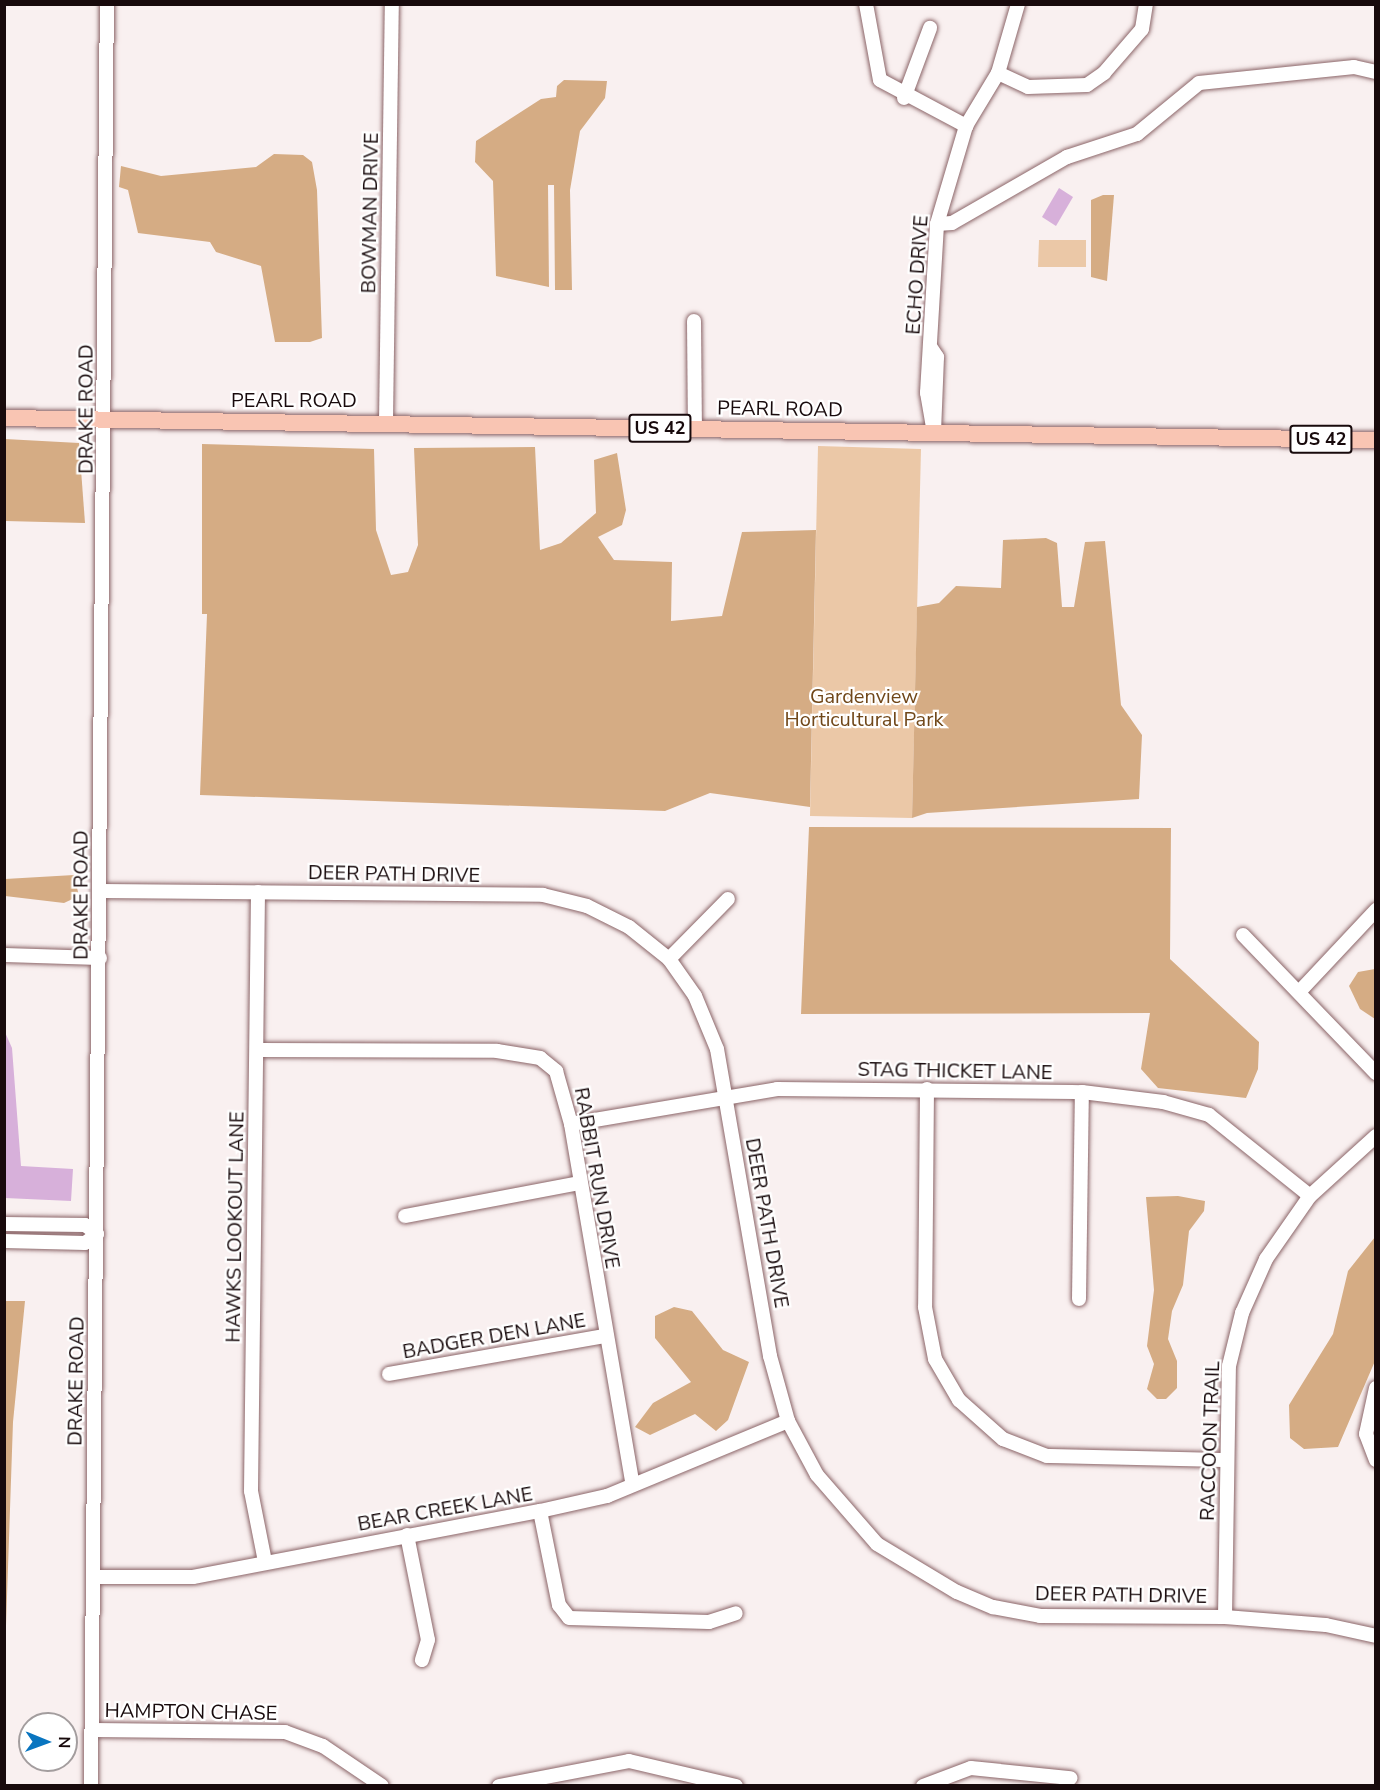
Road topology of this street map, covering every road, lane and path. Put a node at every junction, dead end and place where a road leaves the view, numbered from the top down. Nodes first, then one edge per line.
1 (107, 4) edge
2 (392, 4) edge
3 (866, 4) edge
4 (1018, 4) edge
5 (1146, 4) edge
6 (930, 28) dead end
7 (1376, 72) edge
8 (998, 73) junction
9 (904, 98) junction
10 (966, 126) junction
11 (936, 224) junction
12 (694, 321) dead end
13 (4, 418) edge
14 (106, 419) junction
15 (386, 422) junction
16 (694, 428) junction
17 (934, 432) junction
18 (1376, 440) edge
19 (101, 891) junction
20 (258, 892) junction
21 (728, 899) dead end
22 (1376, 910) edge
23 (1243, 935) dead end
24 (4, 955) edge
25 (100, 958) junction
26 (669, 958) junction
27 (1301, 990) junction
28 (257, 1050) junction
29 (1376, 1073) edge
30 (927, 1089) junction
31 (1082, 1092) junction
32 (726, 1096) junction
33 (571, 1124) junction
34 (1376, 1136) edge
35 (580, 1184) junction
36 (1310, 1196) junction
37 (405, 1216) dead end
38 (4, 1224) edge
39 (97, 1234) junction
40 (4, 1241) edge
41 (1079, 1299) dead end
42 (605, 1336) junction
43 (388, 1374) dead end
44 (1376, 1388) edge
45 (788, 1421) junction
46 (1226, 1460) junction
47 (1376, 1460) edge
48 (633, 1485) junction
49 (540, 1511) junction
50 (407, 1536) junction
51 (265, 1562) junction
52 (95, 1577) junction
53 (736, 1613) dead end
54 (1225, 1617) junction
55 (1376, 1636) edge
56 (422, 1660) dead end
57 (93, 1730) junction
58 (1070, 1778) dead end
59 (91, 1785) edge
60 (382, 1785) edge
61 (499, 1785) edge
62 (736, 1785) edge
63 (923, 1785) edge

1 - 14 street, DRAKE ROAD
2 - 15 street, BOWMAN DRIVE
3 - 9 street
4 - 8 street, ECHO DRIVE
5 - 8 street
6 - 9 street
7 - 11 street
8 - 10 street, ECHO DRIVE
9 - 10 street
10 - 11 street, ECHO DRIVE
11 - 17 street, ECHO DRIVE
12 - 16 street
13 - 14 main road, PEARL ROAD / US 42
14 - 15 main road, PEARL ROAD / US 42
14 - 19 street, DRAKE ROAD
15 - 16 main road, PEARL ROAD / US 42
16 - 17 main road, PEARL ROAD / US 42
17 - 18 main road, PEARL ROAD / US 42
19 - 20 street, DEER PATH DRIVE
19 - 25 street, DRAKE ROAD
20 - 26 street, DEER PATH DRIVE
20 - 28 street, HAWKS LOOKOUT LANE
21 - 26 street
22 - 27 street
23 - 27 street
24 - 25 street
25 - 39 street, DRAKE ROAD
26 - 32 street, DEER PATH DRIVE
27 - 29 street
28 - 33 street, RABBIT RUN DRIVE
28 - 51 street, HAWKS LOOKOUT LANE
30 - 31 street, STAG THICKET LANE
30 - 32 street, STAG THICKET LANE
30 - 46 street
31 - 36 street, STAG THICKET LANE
31 - 41 street
32 - 33 street, STAG THICKET LANE
32 - 45 street, DEER PATH DRIVE
33 - 35 street, RABBIT RUN DRIVE
34 - 36 street, RACCOON TRAIL
35 - 37 street
35 - 42 street, RABBIT RUN DRIVE
36 - 46 street, RACCOON TRAIL
38 - 39 street
39 - 40 street
39 - 52 street, DRAKE ROAD
42 - 43 street, BADGER DEN LANE
42 - 48 street, RABBIT RUN DRIVE
44 - 47 street
45 - 48 street, BEAR CREEK LANE
45 - 54 street, DEER PATH DRIVE
46 - 54 street, RACCOON TRAIL
48 - 49 street, BEAR CREEK LANE
49 - 50 street, BEAR CREEK LANE
49 - 53 street
50 - 51 street, BEAR CREEK LANE
50 - 56 street
51 - 52 street, BEAR CREEK LANE
52 - 57 street, DRAKE ROAD
54 - 55 street, DEER PATH DRIVE
57 - 59 street, DRAKE ROAD
57 - 60 street, HAMPTON CHASE
58 - 63 street
61 - 62 street

